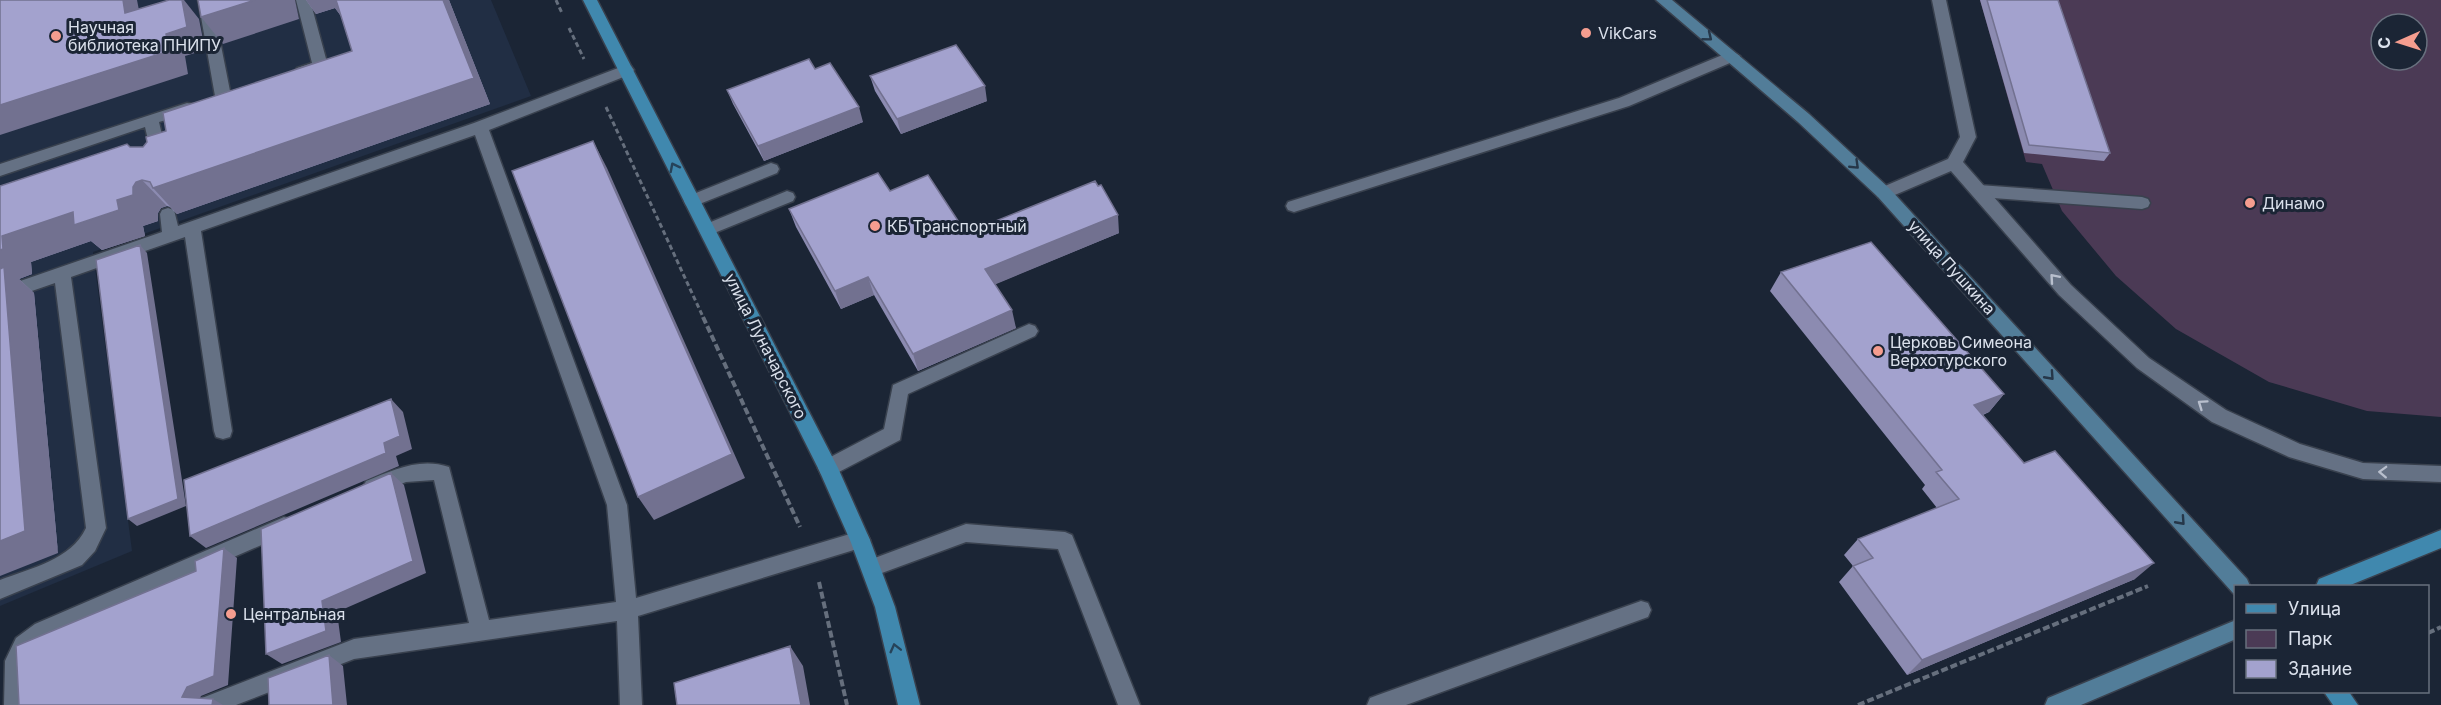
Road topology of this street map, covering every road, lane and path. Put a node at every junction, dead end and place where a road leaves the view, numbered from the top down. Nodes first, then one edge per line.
1 (205, 0) edge
2 (303, 0) edge
3 (556, 0) edge
4 (591, 0) edge
5 (1663, 0) edge
6 (1939, 0) edge
7 (1732, 56) junction
8 (626, 70) junction
9 (288, 76) edge
10 (595, 82) junction
11 (151, 119) junction
12 (480, 127) junction
13 (1954, 163) junction
14 (161, 167) edge
15 (771, 169) dead end
16 (0, 170) edge
17 (1979, 191) junction
18 (1884, 193) junction
19 (787, 198) dead end
20 (692, 201) junction
21 (2142, 203) dead end
22 (1294, 206) dead end
23 (168, 214) edge
24 (192, 228) junction
25 (707, 230) junction
26 (171, 235) junction
27 (62, 273) junction
28 (0, 295) edge
29 (1029, 331) dead end
30 (223, 431) dead end
31 (828, 468) junction
32 (2441, 474) edge
33 (355, 495) edge
34 (301, 519) edge
35 (2441, 539) edge
36 (860, 540) junction
37 (812, 553) junction
38 (871, 568) junction
39 (2239, 585) edge
40 (2328, 585) edge
41 (2148, 586) edge
42 (0, 590) edge
43 (627, 610) junction
44 (1641, 610) dead end
45 (2234, 628) edge
46 (481, 631) junction
47 (2336, 693) edge
48 (15, 705) edge
49 (210, 705) edge
50 (631, 705) edge
51 (846, 705) edge
52 (909, 705) edge
53 (1129, 705) edge
54 (1378, 705) edge
55 (1858, 705) edge
56 (2056, 705) edge
57 (2347, 705) edge

1 - 11 street
2 - 9 street
3 - 10 path
4 - 8 main road, улица Луначарского
5 -> 7 main road, улица Пушкина
6 - 13 street
7 -> 18 main road, улица Пушкина
7 - 22 street
8 - 10 street
20 -> 8 main road, улица Луначарского
10 - 12 street
10 - 37 path
11 - 14 street
11 - 16 street
12 - 24 street
12 - 43 street
13 - 17 street
13 - 18 street
15 - 20 street
17 - 21 street
32 -> 17 street
18 -> 39 main road, улица Пушкина
19 - 25 street
20 - 25 main road, улица Луначарского
23 - 26 street
24 - 26 street
24 - 30 street
25 - 31 main road, улица Луначарского
26 - 27 street
27 - 28 street
27 - 42 street
29 - 31 street
31 - 36 main road, улица Луначарского
33 - 46 street
34 - 48 street
35 - 40 main road
36 - 37 street
36 - 38 main road, улица Луначарского
37 - 43 street
37 - 51 path
52 -> 38 main road, улица Луначарского
38 - 53 street
41 - 55 path
43 - 46 street
43 - 50 street
44 - 54 street
45 - 56 main road
46 - 49 street
47 - 57 main road

